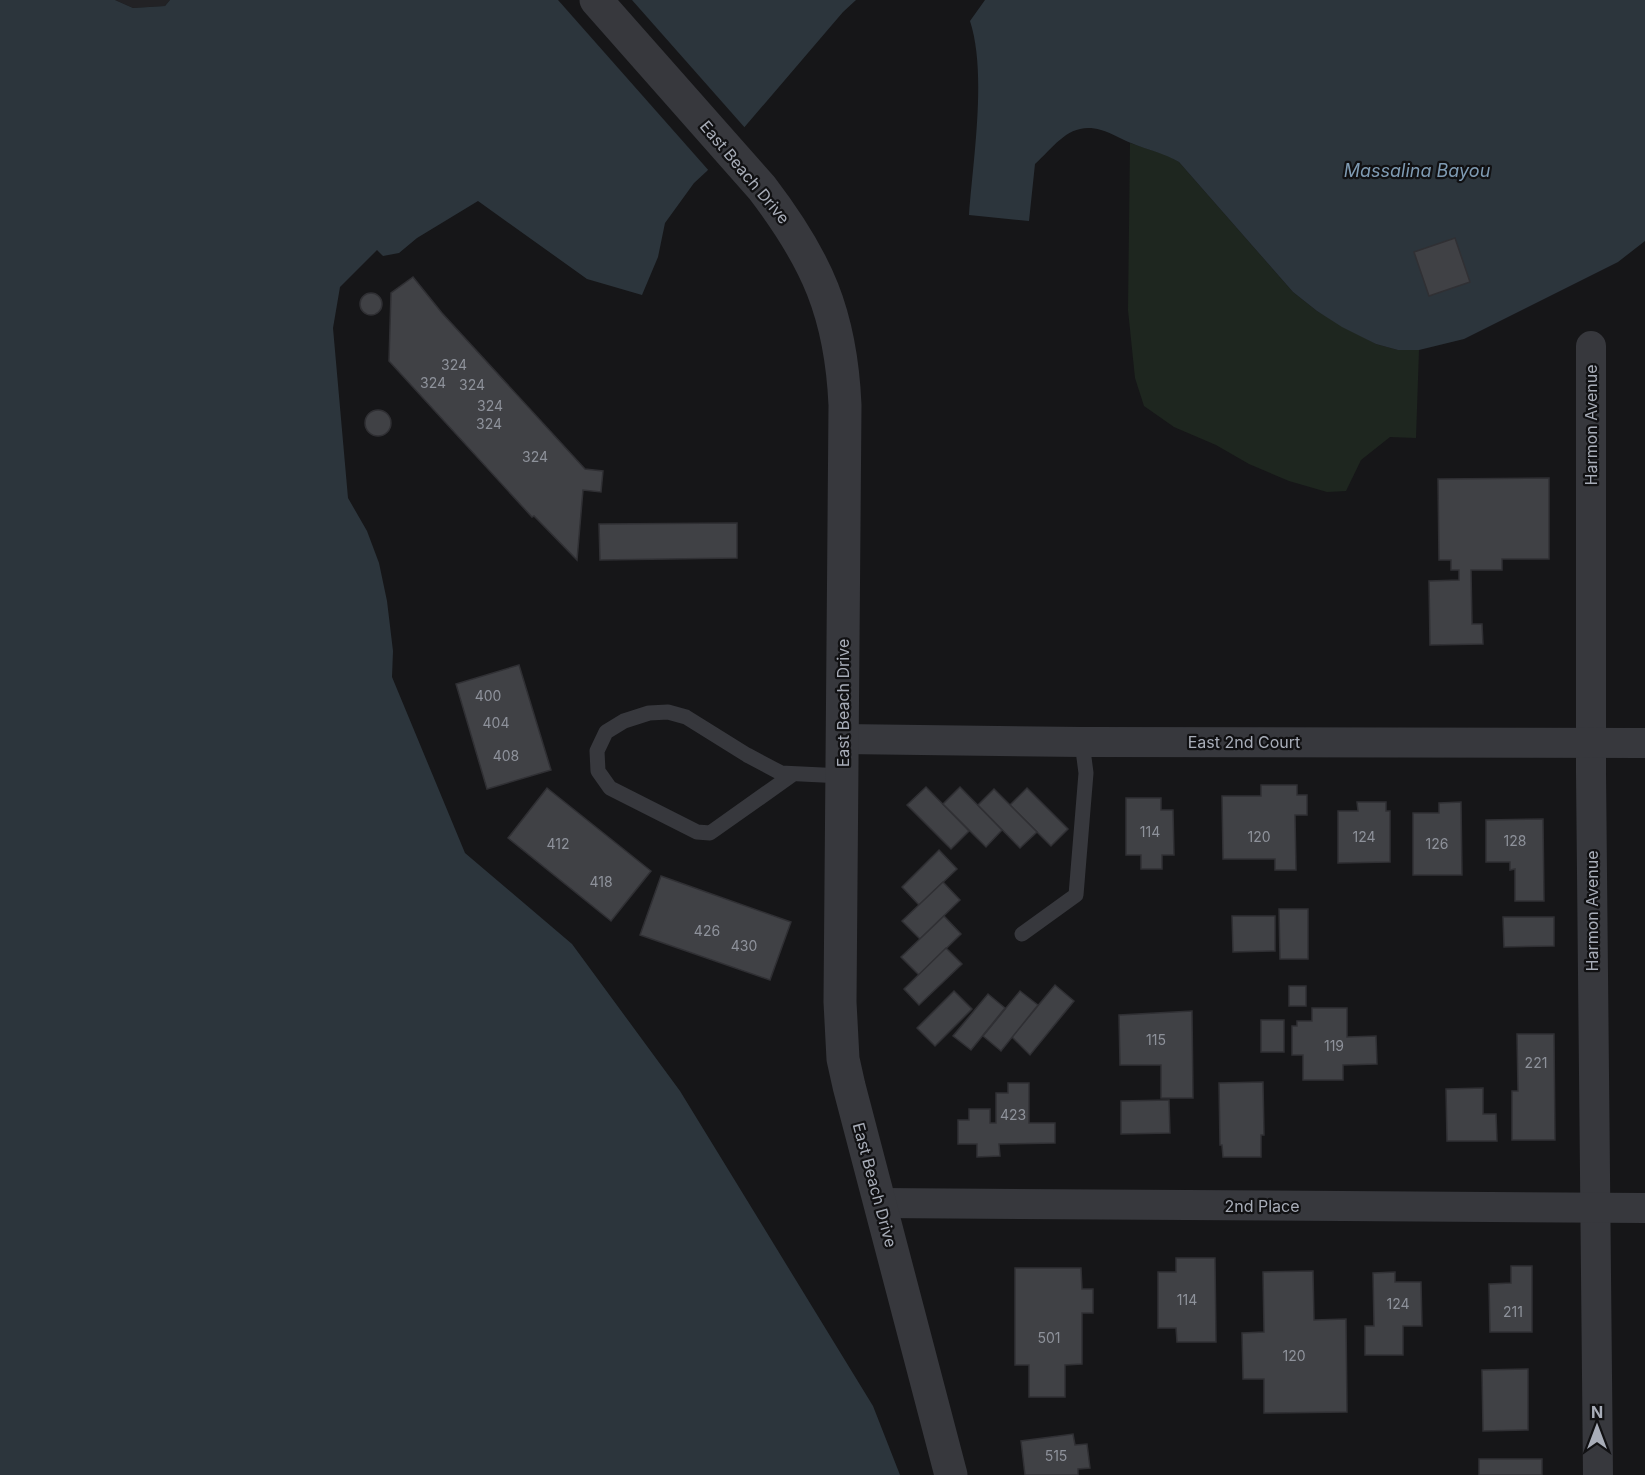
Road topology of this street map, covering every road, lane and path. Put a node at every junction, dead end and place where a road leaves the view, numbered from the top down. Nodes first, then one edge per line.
1 (596, 0) edge
2 (1591, 346) dead end
3 (843, 739) junction
4 (1082, 742) junction
5 (1591, 742) junction
6 (1645, 743) edge
7 (792, 775) junction
8 (843, 776) junction
9 (1022, 934) dead end
10 (880, 1203) junction
11 (1594, 1208) junction
12 (1645, 1208) edge
13 (951, 1475) edge
14 (1598, 1475) edge

1 - 3 street, East Beach Drive
2 - 5 street, Harmon Avenue
3 - 4 street, East 2nd Court
3 - 8 street, East Beach Drive
4 - 5 street, East 2nd Court
4 - 9 lane
5 - 6 street, East 2nd Court
5 - 11 street, Harmon Avenue
7 - 7 lane
7 - 8 lane
8 - 10 street, East Beach Drive
10 - 11 street, 2nd Place
10 - 13 street, East Beach Drive
11 - 12 street, 2nd Place
11 - 14 street, Harmon Avenue

